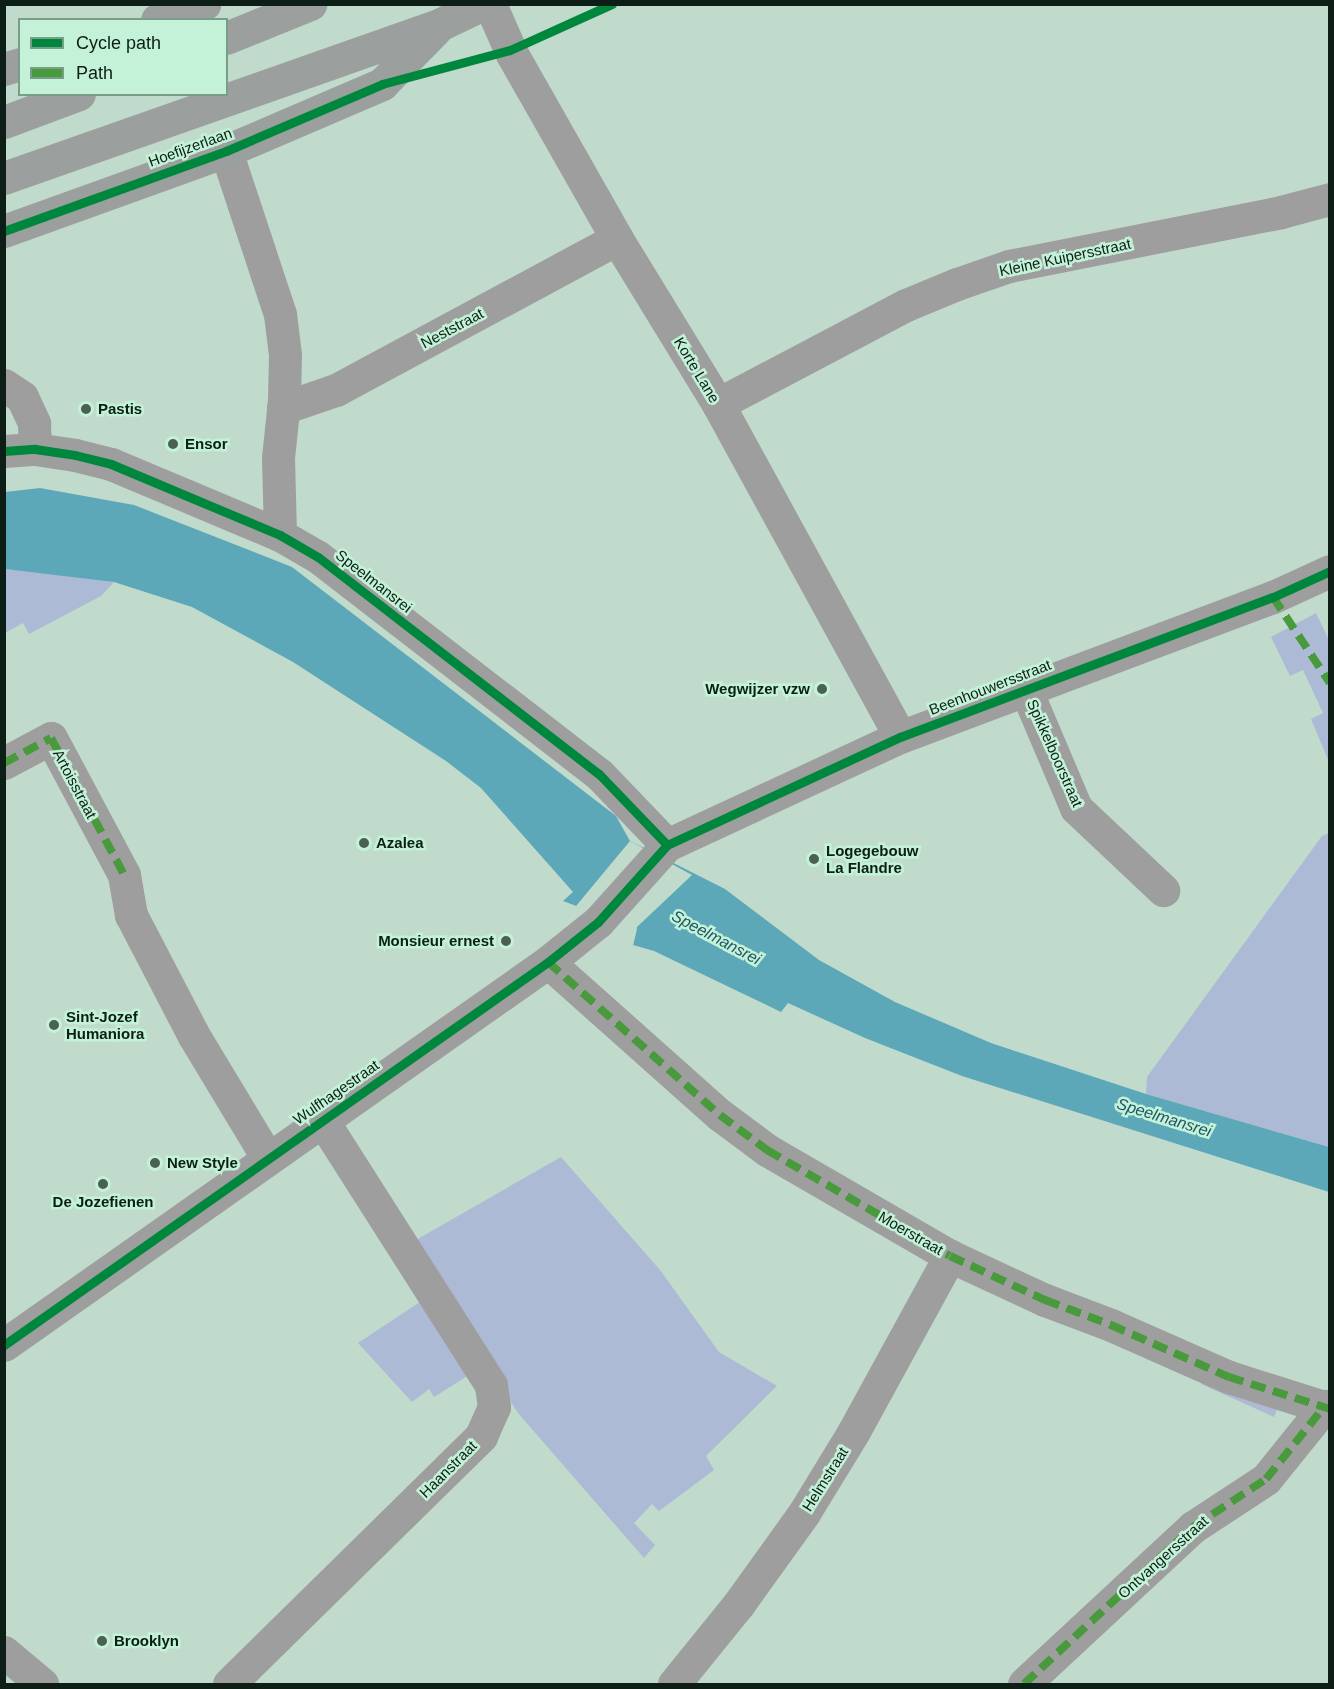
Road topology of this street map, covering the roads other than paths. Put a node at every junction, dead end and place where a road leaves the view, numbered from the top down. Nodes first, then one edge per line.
1 (204, 4) edge
2 (310, 4) edge
3 (483, 4) edge
4 (490, 4) edge
5 (163, 18) edge
6 (441, 24) junction
7 (228, 37) edge
8 (74, 96) edge
9 (4, 122) edge
10 (226, 151) junction
11 (4, 178) edge
12 (1329, 199) edge
13 (4, 231) edge
14 (616, 239) junction
15 (4, 385) edge
16 (718, 404) junction
17 (283, 408) junction
18 (20, 450) edge
19 (280, 535) junction
20 (1329, 571) edge
21 (1026, 690) junction
22 (900, 737) junction
23 (4, 763) edge
24 (662, 850) junction
25 (1163, 890) dead end
26 (548, 962) junction
27 (322, 1120) junction
28 (267, 1157) junction
29 (950, 1256) junction
30 (4, 1345) edge
31 (1327, 1408) edge
32 (4, 1652) edge
33 (42, 1684) edge
34 (229, 1684) edge
35 (674, 1684) edge
36 (1024, 1684) edge

1 - 5 main road
2 - 7 main road
3 - 6 main road, Hoefijzerlaan
4 - 14 street, Korte Lane
6 - 10 main road, Hoefijzerlaan
6 - 11 main road, Hoefijzerlaan
8 - 9 main road
10 - 13 main road, Hoefijzerlaan
10 - 17 street
12 - 16 street, Kleine Kuipersstraat
14 - 16 street, Korte Lane
14 - 17 street, Neststraat
15 - 18 street
16 - 22 street, Korte Lane
17 - 19 street
18 - 19 street, Speelmansrei
19 - 24 street, Speelmansrei
20 - 21 street, Beenhouwersstraat
21 - 22 street, Beenhouwersstraat
21 - 25 street, Spikkelboorstraat
22 - 24 street, Beenhouwersstraat
23 - 28 street, Artoisstraat
24 - 26 street, Wulfhagestraat
26 - 27 street, Wulfhagestraat
26 - 29 street, Moerstraat
27 - 28 street, Wulfhagestraat
27 - 34 street, Haanstraat
28 - 30 street, Wulfhagestraat
29 - 31 street, Moerstraat
29 - 35 street, Helmstraat
31 - 36 street, Ontvangersstraat
32 - 33 street

